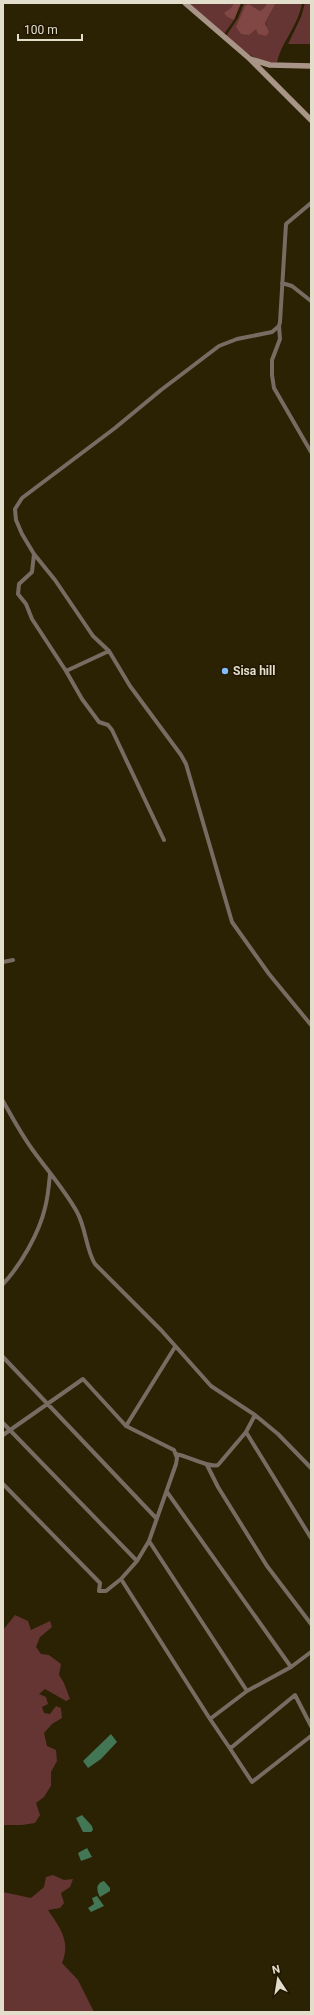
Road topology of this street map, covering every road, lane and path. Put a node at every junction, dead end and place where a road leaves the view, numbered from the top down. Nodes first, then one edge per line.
1 (185, 3) edge
2 (250, 59) junction
3 (274, 65) junction
4 (311, 66) edge
5 (271, 80) junction
6 (311, 120) edge
7 (311, 203) edge
8 (282, 283) junction
9 (311, 301) edge
10 (279, 326) junction
11 (311, 452) edge
12 (34, 554) junction
13 (108, 651) junction
14 (66, 671) junction
15 (164, 840) dead end
16 (13, 960) dead end
17 (3, 962) edge
18 (311, 1025) edge
19 (3, 1102) edge
20 (50, 1174) junction
21 (3, 1284) edge
22 (175, 1347) junction
23 (3, 1356) edge
24 (46, 1403) junction
25 (256, 1415) junction
26 (3, 1423) edge
27 (126, 1426) junction
28 (10, 1431) junction
29 (246, 1432) junction
30 (3, 1435) edge
31 (176, 1454) junction
32 (207, 1466) junction
33 (311, 1468) edge
34 (3, 1484) edge
35 (167, 1492) junction
36 (156, 1518) junction
37 (311, 1538) edge
38 (149, 1541) junction
39 (137, 1561) junction
40 (121, 1578) junction
41 (311, 1624) edge
42 (311, 1652) edge
43 (291, 1667) junction
44 (247, 1691) junction
45 (210, 1719) junction
46 (311, 1726) edge
47 (311, 1736) edge
48 (229, 1747) junction

1 - 2 main road
2 - 3 main road
2 - 5 main road
3 - 4 main road
3 - 5 main road
5 - 6 main road
7 - 8 street
8 - 9 street
8 - 10 street
10 - 11 street
10 - 12 street
12 - 13 street
12 - 14 street
13 - 14 street
13 - 18 street
14 - 15 street
16 - 17 street
19 - 20 street
20 - 21 street
20 - 22 street
22 - 25 street
22 - 27 street
23 - 24 street
24 - 27 street
24 - 28 street
24 - 36 street
25 - 29 street
25 - 33 street
26 - 28 street
27 - 31 street
28 - 30 street
28 - 39 street
29 - 32 street
29 - 37 street
31 - 32 street
31 - 35 street
32 - 41 street
34 - 40 street
35 - 36 street
35 - 43 street
36 - 38 street
38 - 39 street
38 - 44 street
39 - 40 street
40 - 45 street
42 - 43 street
43 - 44 street
44 - 45 street
45 - 48 street
46 - 48 street
47 - 48 street

